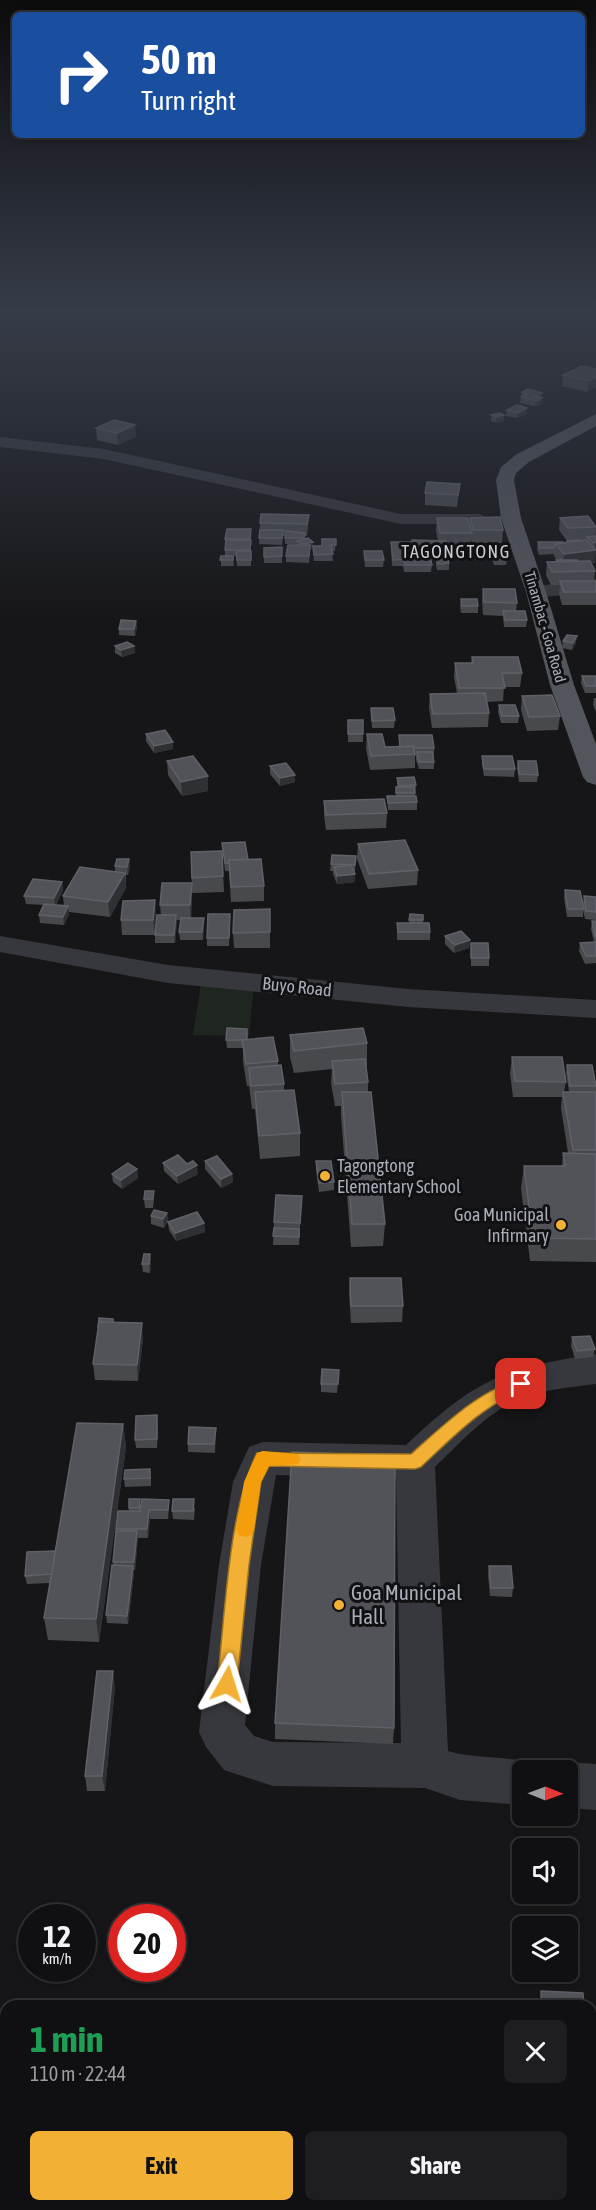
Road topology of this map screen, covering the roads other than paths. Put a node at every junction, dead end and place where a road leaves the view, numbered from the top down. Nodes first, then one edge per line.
1 (596, 419) edge
2 (0, 441) edge
3 (511, 518) junction
4 (596, 585) edge
5 (536, 592) junction
6 (596, 777) edge
7 (0, 944) edge
8 (596, 1009) edge
9 (596, 1369) edge
10 (415, 1462) junction
11 (425, 1766) junction
12 (512, 1781) edge
13 (578, 1786) edge
14 (596, 1787) edge

1 - 3 main road, Tinambac - Goa Road
2 - 3 street
3 - 5 main road, Tinambac - Goa Road
4 - 5 street
5 - 6 main road, Tinambac - Goa Road
7 - 8 street, Buyo Road
9 - 10 street
10 - 11 street
10 - 11 street
11 - 12 street
13 - 14 street

